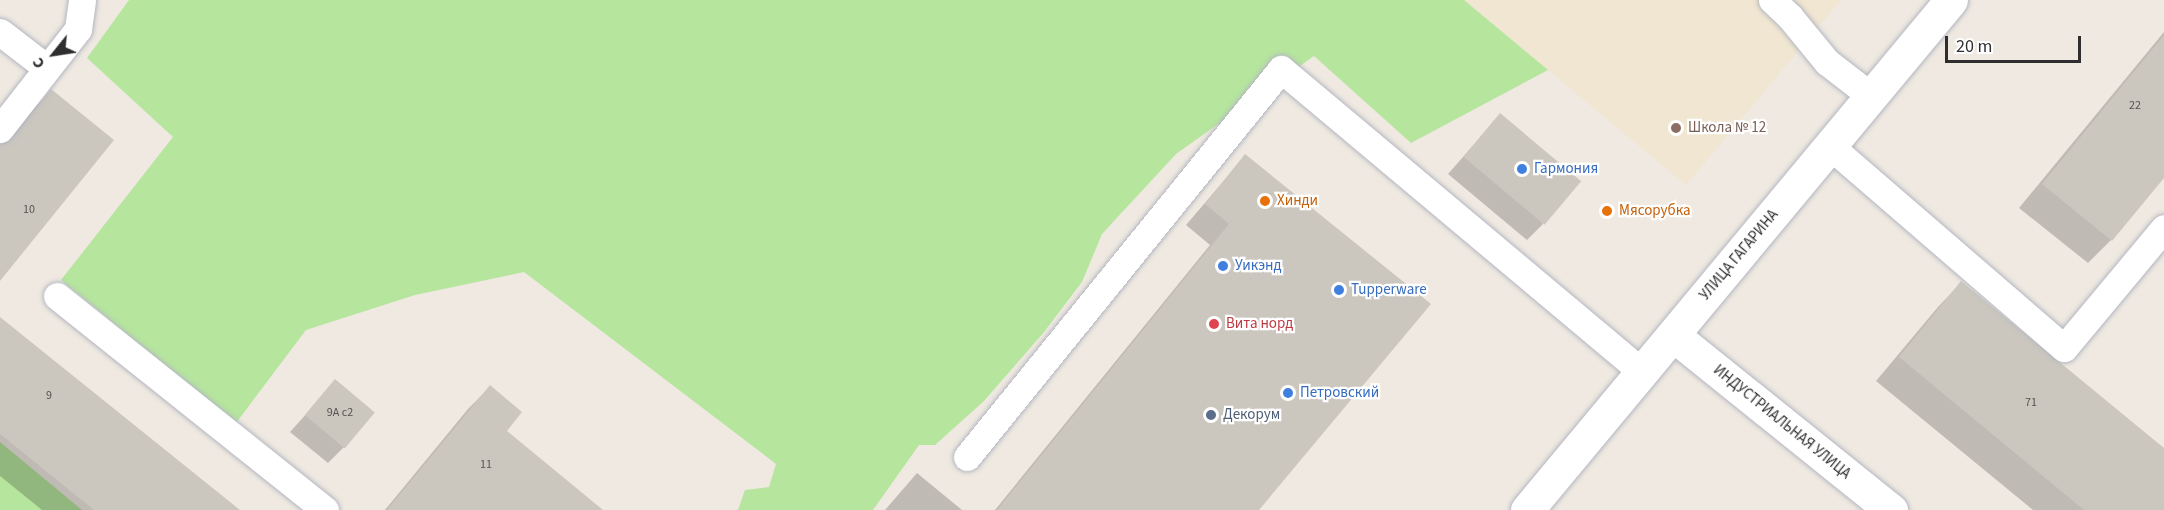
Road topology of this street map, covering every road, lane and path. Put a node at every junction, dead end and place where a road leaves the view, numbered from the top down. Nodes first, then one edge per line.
1 (82, 0) edge
2 (1772, 0) edge
3 (1951, 0) edge
4 (0, 32) edge
5 (47, 68) junction
6 (1871, 96) junction
7 (0, 129) edge
8 (1830, 146) junction
9 (2164, 228) edge
10 (57, 296) dead end
11 (1672, 335) junction
12 (1642, 372) junction
13 (967, 457) dead end
14 (326, 510) edge
15 (1527, 510) edge
16 (1891, 510) edge

1 - 5 lane
2 - 6 lane
3 - 6 street, УЛИЦА ГАГАРИНА
4 - 5 lane
5 - 7 lane
6 - 8 street, УЛИЦА ГАГАРИНА
8 - 9 lane
8 - 11 street, УЛИЦА ГАГАРИНА
10 - 14 lane
11 - 12 street, УЛИЦА ГАГАРИНА
11 - 16 street, ИНДУСТРИАЛЬНАЯ УЛИЦА
12 - 13 lane
12 - 15 street, УЛИЦА ГАГАРИНА

